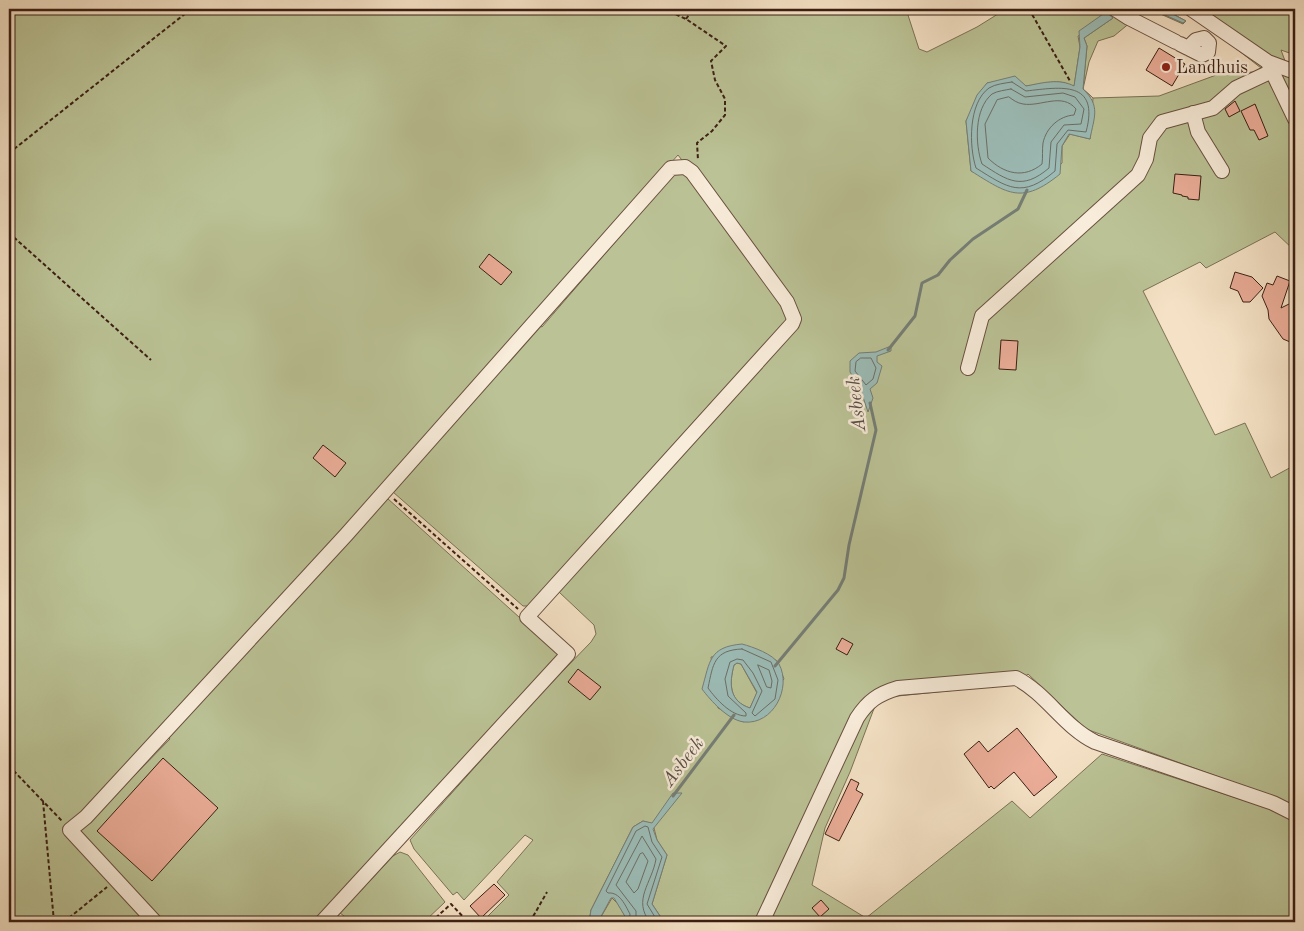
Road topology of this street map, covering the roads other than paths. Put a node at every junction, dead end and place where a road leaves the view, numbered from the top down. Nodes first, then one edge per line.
1 (1115, 9) edge
2 (1191, 9) edge
3 (1181, 45) dead end
4 (1270, 66) junction
5 (1295, 72) edge
6 (1193, 113) junction
7 (1295, 119) edge
8 (1222, 171) dead end
9 (968, 368) dead end
10 (1295, 814) edge
11 (155, 922) edge
12 (322, 922) edge
13 (762, 922) edge

1 - 3 street
2 - 4 street
4 - 5 street
4 - 6 street
4 - 7 street
6 - 8 street
6 - 9 street
10 - 13 street
11 - 12 street

